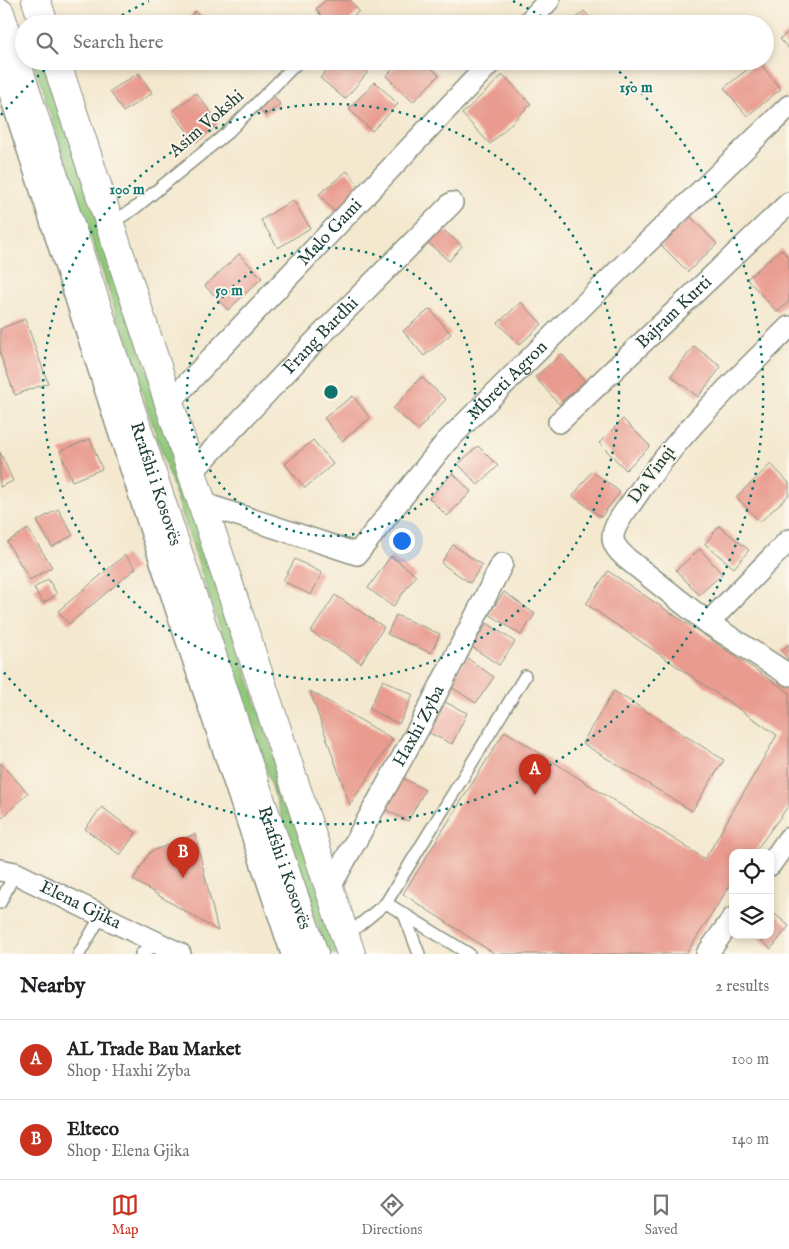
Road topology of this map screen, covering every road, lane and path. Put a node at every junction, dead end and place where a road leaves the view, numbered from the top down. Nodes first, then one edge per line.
1 (36, 0) edge
2 (549, 0) edge
3 (0, 13) edge
4 (41, 15) edge
5 (535, 15) edge
6 (15, 58) edge
7 (1, 69) edge
8 (19, 70) edge
9 (59, 70) edge
10 (290, 70) edge
11 (483, 70) edge
12 (789, 106) edge
13 (452, 203) dead end
14 (789, 203) edge
15 (108, 225) junction
16 (789, 327) edge
17 (168, 404) junction
18 (559, 422) dead end
19 (193, 471) junction
20 (201, 503) junction
21 (789, 540) edge
22 (502, 564) dead end
23 (708, 623) junction
24 (789, 675) edge
25 (525, 676) dead end
26 (789, 838) edge
27 (774, 859) edge
28 (5, 868) edge
29 (330, 887) junction
30 (0, 903) edge
31 (386, 903) junction
32 (404, 914) junction
33 (101, 916) junction
34 (729, 924) edge
35 (348, 945) edge
36 (150, 948) edge
37 (79, 954) edge
38 (180, 954) edge
39 (292, 954) edge
40 (314, 954) edge
41 (419, 954) edge
42 (469, 954) edge
43 (707, 954) edge

1 - 4 highway
2 - 5 street
3 - 6 highway, Rrafshi i Kosovës
7 - 39 street, Rrafshi i Kosovës
8 - 40 highway, Rrafshi i Kosovës
9 - 15 highway, Rrafshi i Kosovës
10 - 15 lane, Asim Vokshi
11 - 17 street, Malo Gami
12 - 20 street, Mbreti Agron
13 - 19 street, Frang Bardhi
14 - 18 street, Bajram Kurti
15 - 17 highway, Rrafshi i Kosovës
16 - 23 street, Da Vinqi
17 - 19 highway, Rrafshi i Kosovës
19 - 20 highway, Rrafshi i Kosovës
20 - 29 highway, Rrafshi i Kosovës
21 - 23 street
22 - 29 street, Haxhi Zyba
23 - 24 street, Da Vinqi
25 - 31 lane
26 - 27 street
28 - 30 lane
28 - 33 street, Elena Gjika
29 - 35 highway, Rrafshi i Kosovës
31 - 32 lane
31 - 35 lane
32 - 41 lane
32 - 42 lane
33 - 36 street, Elena Gjika
33 - 37 lane
34 - 43 street
36 - 38 street, Elena Gjika

